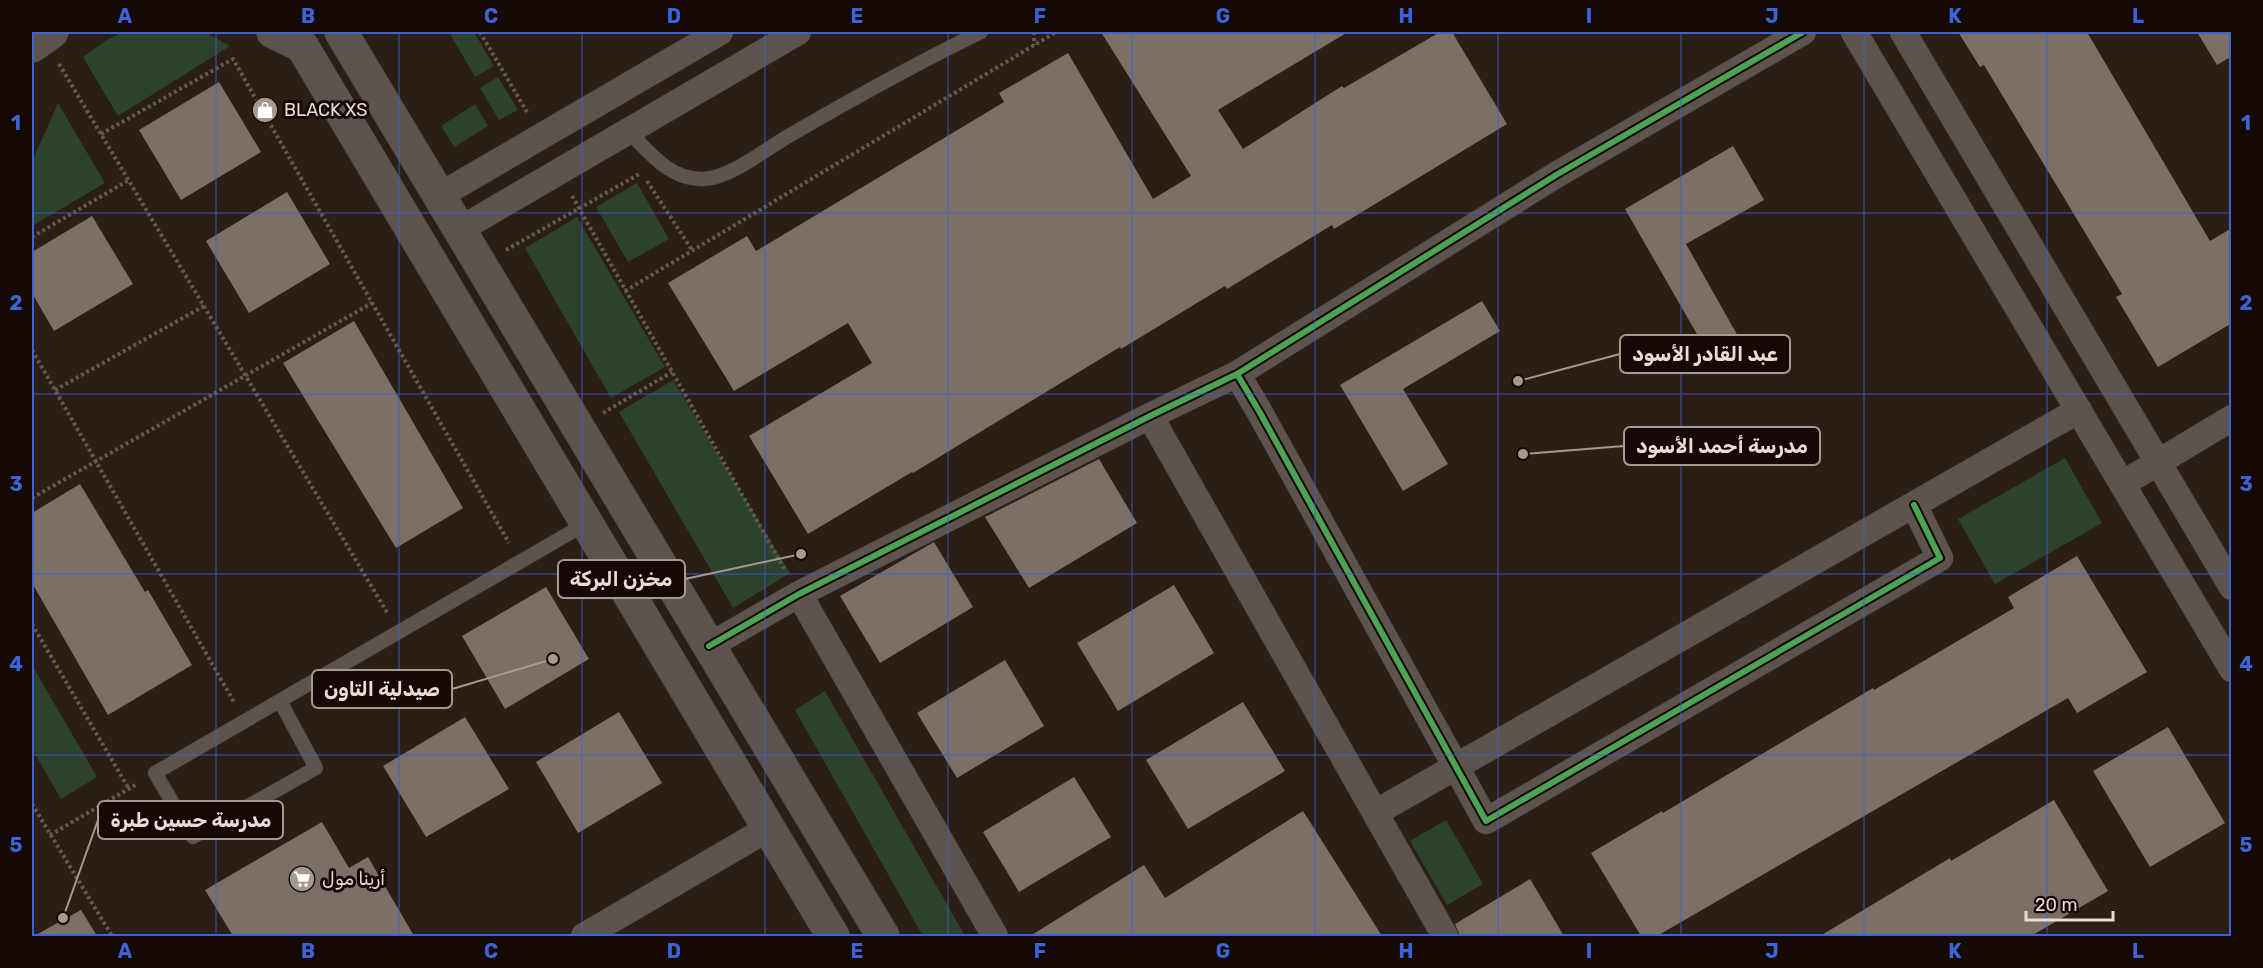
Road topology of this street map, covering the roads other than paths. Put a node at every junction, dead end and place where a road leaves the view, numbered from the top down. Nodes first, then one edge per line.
1 (273, 32) edge
2 (341, 32) edge
3 (720, 32) edge
4 (798, 32) edge
5 (981, 32) edge
6 (1803, 32) edge
7 (1854, 32) edge
8 (1903, 32) edge
9 (628, 131) junction
10 (439, 196) junction
11 (459, 230) junction
12 (1237, 374) junction
13 (2079, 410) junction
14 (1150, 416) junction
15 (2232, 418) edge
16 (2158, 462) junction
17 (2122, 484) junction
18 (1914, 505) junction
19 (587, 523) junction
20 (2232, 587) edge
21 (799, 594) junction
22 (709, 646) junction
23 (2232, 669) edge
24 (279, 701) junction
25 (1456, 767) junction
26 (1375, 813) junction
27 (769, 828) junction
28 (585, 936) edge
29 (833, 936) edge
30 (883, 936) edge
31 (995, 936) edge
32 (1445, 936) edge

1 - 19 street
2 - 10 street
3 - 10 street
4 - 9 street
5 - 9 lane
6 - 12 street
7 - 13 street
8 - 16 street
9 - 11 street
10 - 11 street
11 - 22 street
12 - 14 street
12 - 25 street
13 - 17 street
13 - 18 street
14 - 21 street
14 - 26 street
15 - 16 street
16 - 17 street
16 - 20 street
17 - 23 street
18 - 25 street
18 - 25 street
19 - 24 lane
19 - 27 street
21 - 22 street
21 - 31 street
22 - 30 street
24 - 24 lane
25 - 26 street
26 - 32 street
27 - 28 street
27 - 29 street

